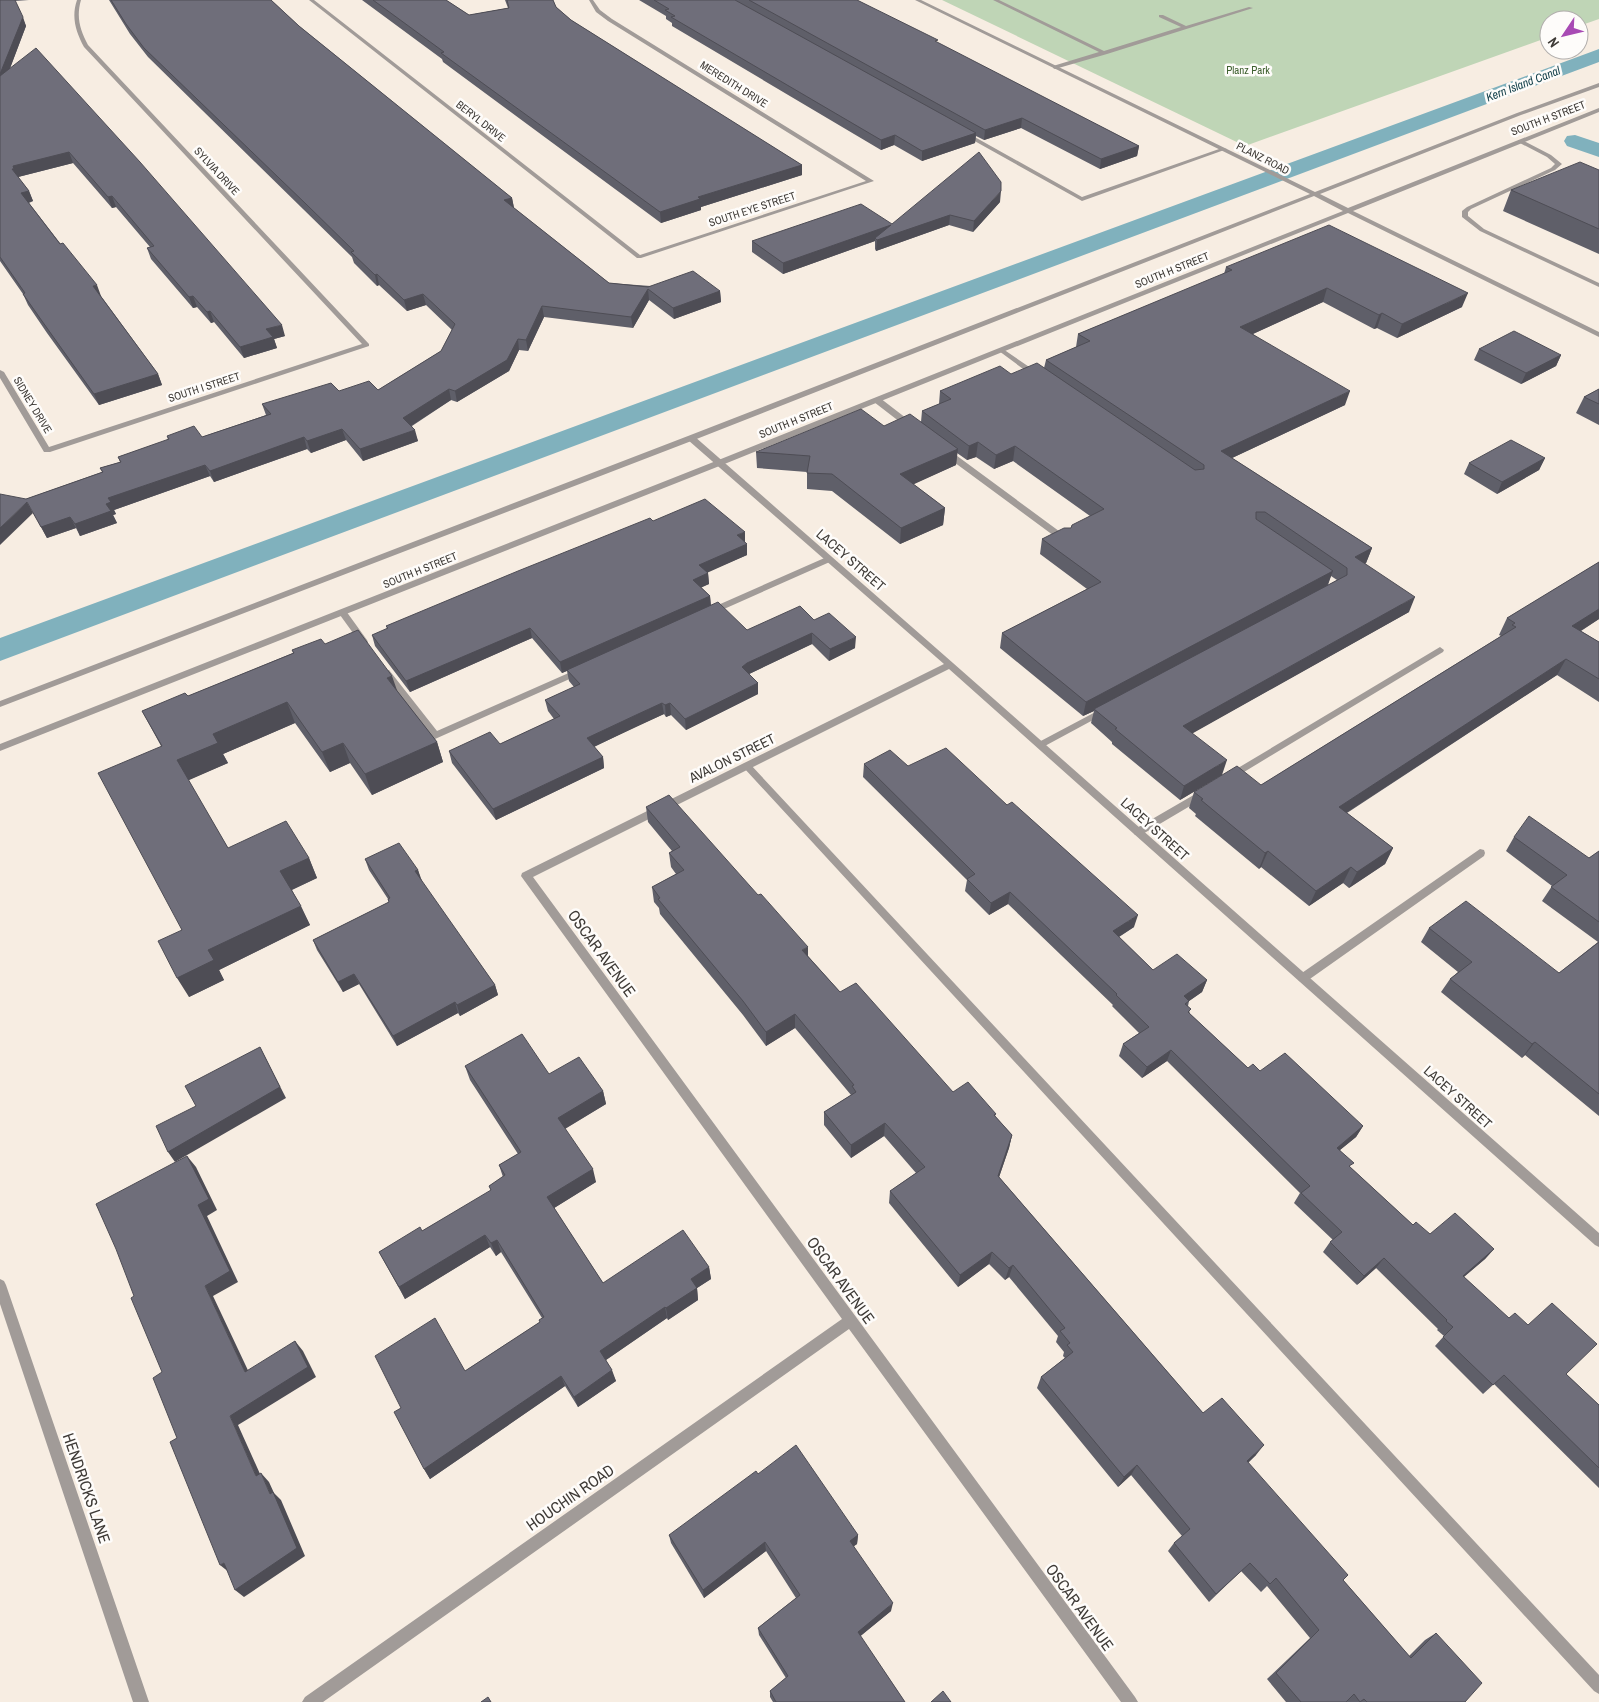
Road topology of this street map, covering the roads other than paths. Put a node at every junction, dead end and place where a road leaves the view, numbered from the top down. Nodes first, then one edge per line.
1 (79, 0) edge
2 (311, 0) edge
3 (591, 0) edge
4 (917, 0) edge
5 (995, 0) edge
6 (1251, 8) dead end
7 (1160, 16) dead end
8 (1187, 28) junction
9 (1105, 53) junction
10 (1055, 67) junction
11 (1599, 85) edge
12 (1599, 110) edge
13 (960, 131) edge
14 (1520, 141) junction
15 (1224, 150) junction
16 (1555, 168) junction
17 (1564, 172) edge
18 (871, 181) joint
19 (1314, 194) junction
20 (1348, 211) junction
21 (639, 256) joint
22 (1599, 285) edge
23 (1599, 335) edge
24 (368, 345) joint
25 (1001, 350) junction
26 (0, 372) edge
27 (1041, 377) edge
28 (877, 400) junction
29 (922, 434) edge
30 (692, 438) junction
31 (938, 446) edge
32 (47, 450) joint
33 (720, 463) junction
34 (1064, 538) edge
35 (829, 559) junction
36 (342, 613) junction
37 (703, 615) edge
38 (1440, 650) dead end
39 (371, 651) edge
40 (950, 665) junction
41 (383, 667) edge
42 (587, 668) edge
43 (0, 704) edge
44 (1110, 708) edge
45 (1040, 745) junction
46 (0, 748) edge
47 (747, 766) junction
48 (1138, 832) junction
49 (1480, 853) dead end
50 (526, 876) joint
51 (1303, 978) junction
52 (1599, 1241) edge
53 (0, 1285) edge
54 (851, 1320) junction
55 (1599, 1686) edge
56 (141, 1702) edge
57 (310, 1702) edge
58 (1130, 1702) edge

1 - 24 street, SYLVIA DRIVE
2 - 21 street, BERYL DRIVE
3 - 18 street, MEREDITH DRIVE
4 - 10 street, PLANZ ROAD
5 - 9 street
6 - 8 street
7 - 8 street
8 - 9 street
9 - 10 street
10 - 15 street, PLANZ ROAD
11 - 19 street, SOUTH H STREET
12 - 14 street, SOUTH H STREET
13 - 15 street
14 - 16 street
14 - 20 street, SOUTH H STREET
15 - 19 street, PLANZ ROAD
16 - 17 street
16 - 22 street
18 - 21 street, SOUTH EYE STREET
19 - 20 street, PLANZ ROAD
19 - 30 street, SOUTH H STREET
20 - 23 street, PLANZ ROAD
20 - 25 street, SOUTH H STREET
24 - 32 street, SOUTH I STREET
25 - 27 street
25 - 28 street, SOUTH H STREET
26 - 32 street, SIDNEY DRIVE
28 - 29 street
28 - 33 street, SOUTH H STREET
30 - 33 street, LACEY STREET
30 - 43 street, SOUTH H STREET
31 - 34 street
33 - 35 street, LACEY STREET
33 - 36 street, SOUTH H STREET
35 - 37 street
35 - 40 street, LACEY STREET
36 - 39 street
36 - 46 street, SOUTH H STREET
38 - 48 street
40 - 45 street, LACEY STREET
40 - 47 street, AVALON STREET
41 - 42 street
44 - 45 street
45 - 48 street, LACEY STREET
47 - 50 street, AVALON STREET
47 - 55 street
48 - 51 street, LACEY STREET
49 - 51 street
50 - 54 street, OSCAR AVENUE
51 - 52 street, LACEY STREET
53 - 56 street, HENDRICKS LANE
54 - 57 street, HOUCHIN ROAD
54 - 58 street, OSCAR AVENUE

